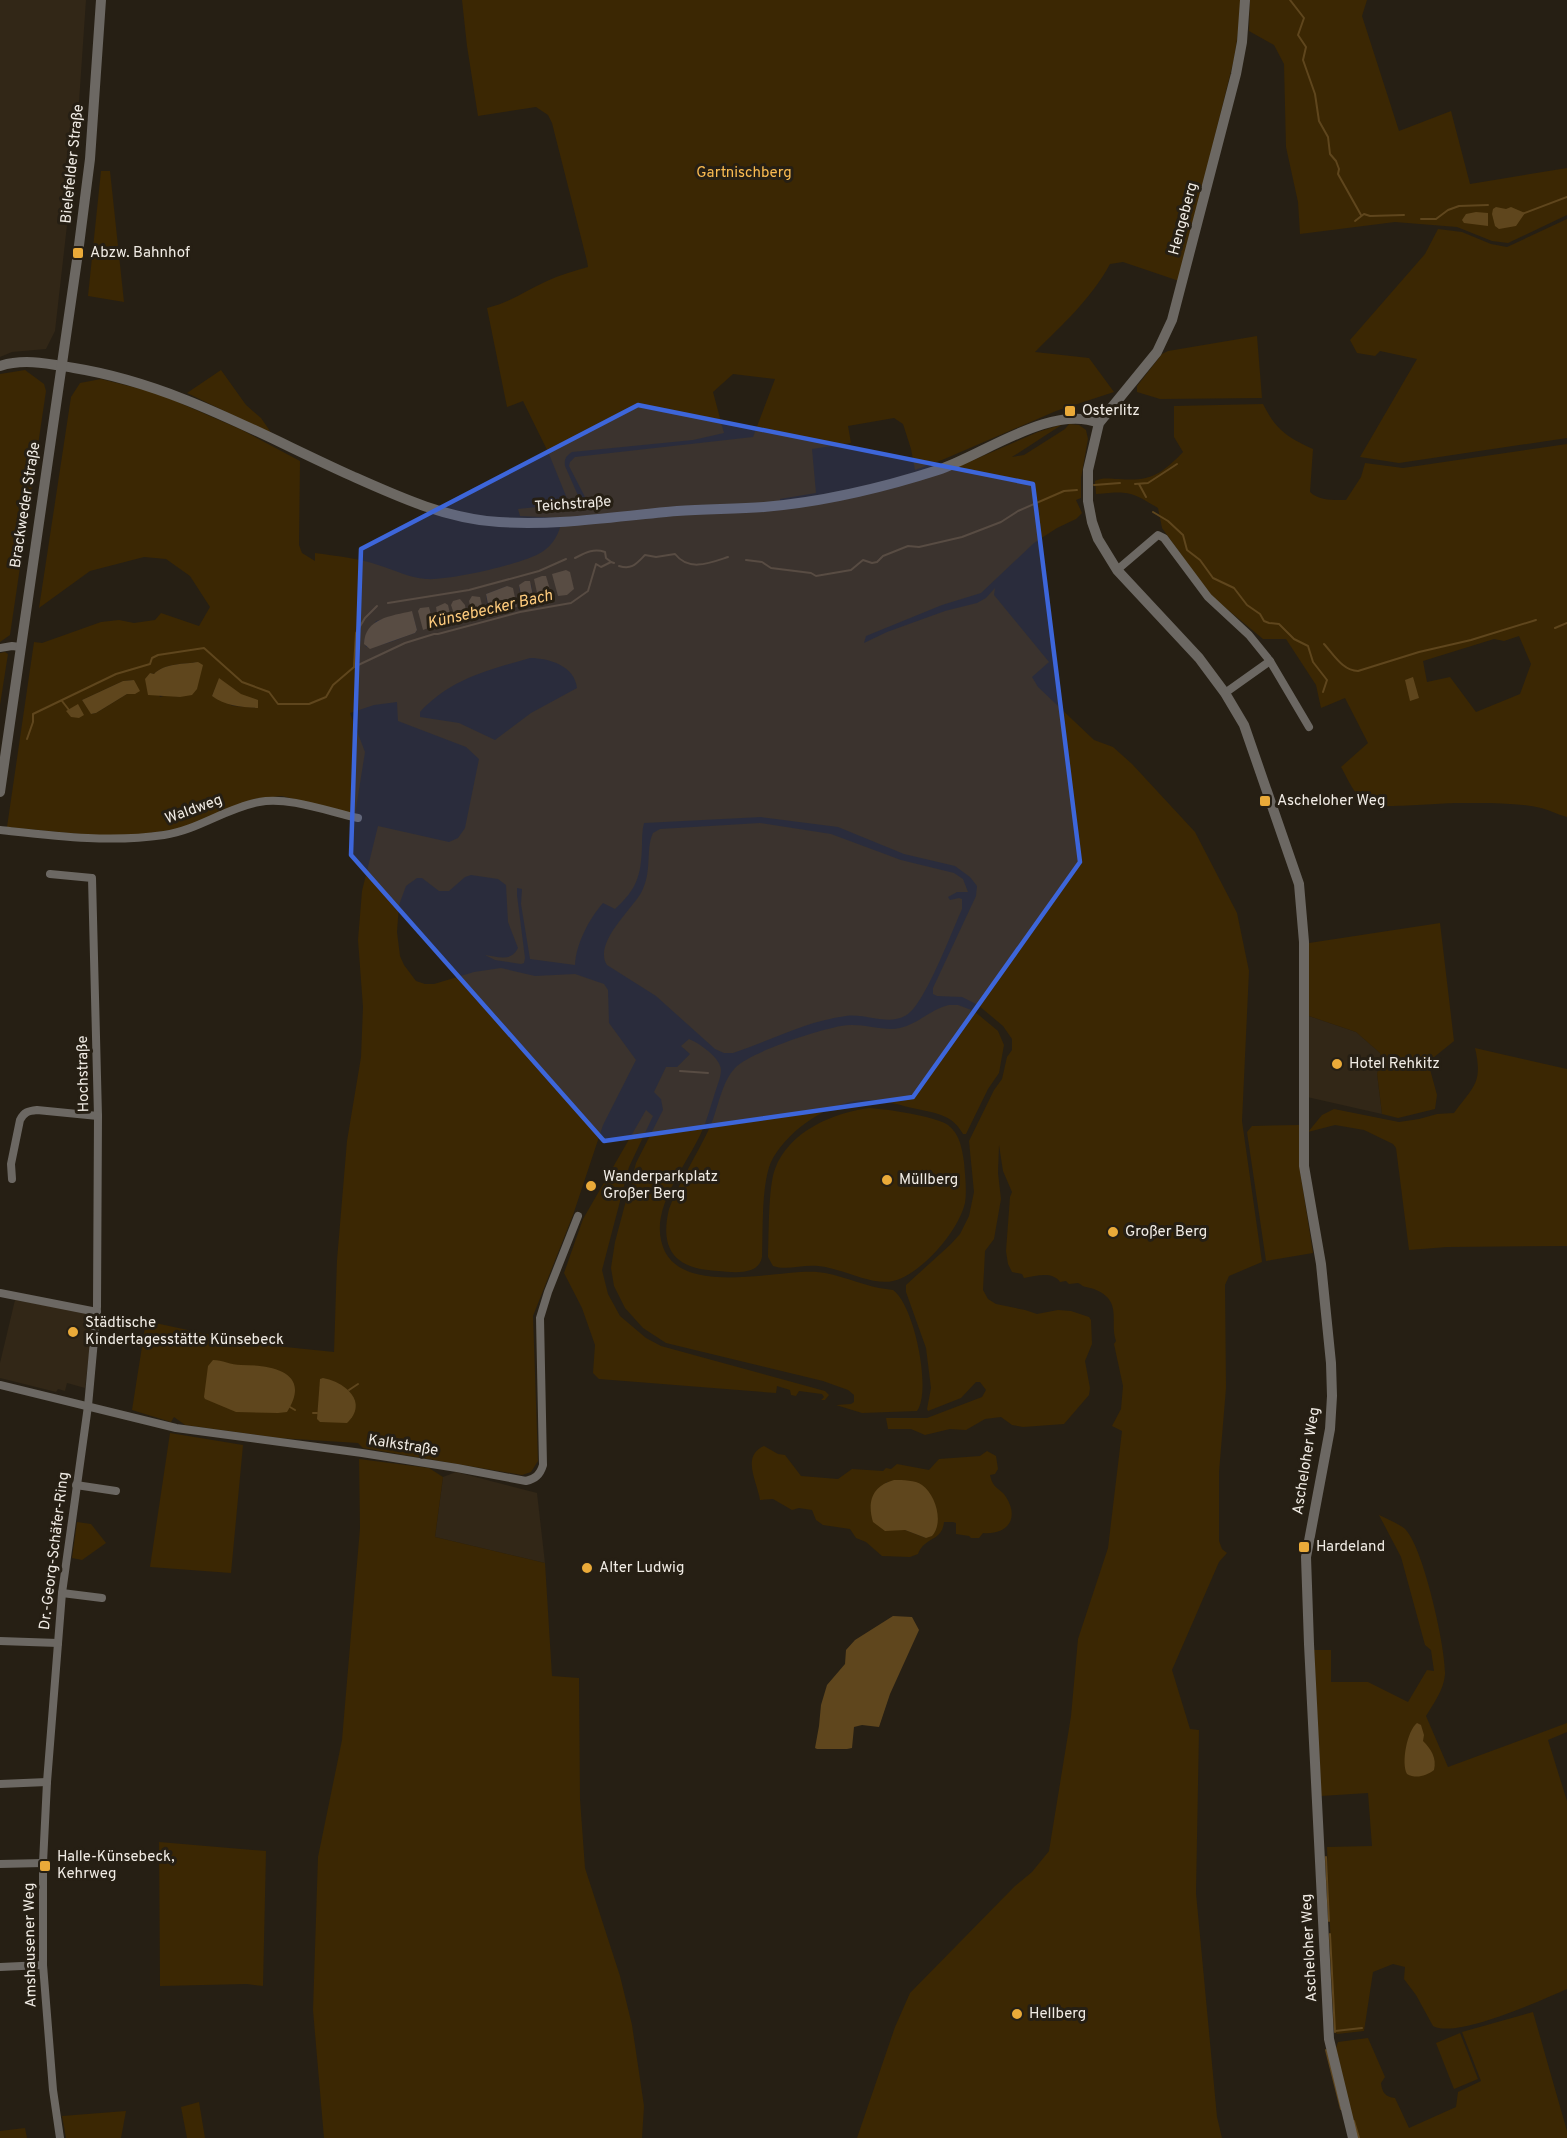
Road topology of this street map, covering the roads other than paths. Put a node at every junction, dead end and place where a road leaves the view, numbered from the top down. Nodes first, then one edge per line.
1 (101, 0) edge
2 (1245, 0) edge
3 (0, 366) edge
4 (62, 366) junction
5 (1100, 423) junction
6 (1117, 570) junction
7 (20, 647) junction
8 (0, 648) edge
9 (1270, 661) junction
10 (1226, 693) junction
11 (1309, 727) dead end
12 (0, 792) edge
13 (358, 818) dead end
14 (0, 830) edge
15 (50, 874) dead end
16 (98, 1116) junction
17 (12, 1179) dead end
18 (578, 1216) dead end
19 (0, 1293) edge
20 (97, 1312) junction
21 (0, 1385) edge
22 (88, 1406) junction
23 (76, 1485) junction
24 (116, 1491) dead end
25 (62, 1593) junction
26 (102, 1598) dead end
27 (0, 1641) edge
28 (57, 1642) junction
29 (46, 1782) junction
30 (0, 1784) edge
31 (43, 1863) junction
32 (0, 1864) edge
33 (43, 1965) junction
34 (0, 1967) edge
35 (60, 2138) edge
36 (1353, 2138) edge

1 - 4 street, Bielefelder Straße
2 - 5 street, Hengeberg
3 - 4 street, Teichstraße
4 - 5 street, Teichstraße
4 - 7 street, Brackweder Straße
5 - 6 street, Ascheloher Weg
6 - 9 street
6 - 10 street, Ascheloher Weg
7 - 8 street
7 - 12 street, Brackweder Straße
9 - 10 street
9 - 11 street
10 - 36 street, Ascheloher Weg
13 - 14 street, Waldweg
15 - 16 street, Hochstraße
16 - 17 street
16 - 20 street, Hochstraße
18 - 22 street, Kalkstraße
19 - 20 street
20 - 22 street, Hochstraße
21 - 22 street, Kalkstraße
22 - 23 street, Dr.-Georg-Schäfer-Ring
23 - 24 street
23 - 25 street, Dr.-Georg-Schäfer-Ring
25 - 26 street
25 - 28 street, Dr.-Georg-Schäfer-Ring
27 - 28 street, Dr.-Georg-Schäfer-Ring
28 - 29 street, Amshausener Weg
29 - 30 street
29 - 31 street, Amshausener Weg
31 - 32 street
31 - 33 street, Amshausener Weg
33 - 34 street
33 - 35 street, Amshausener Weg

